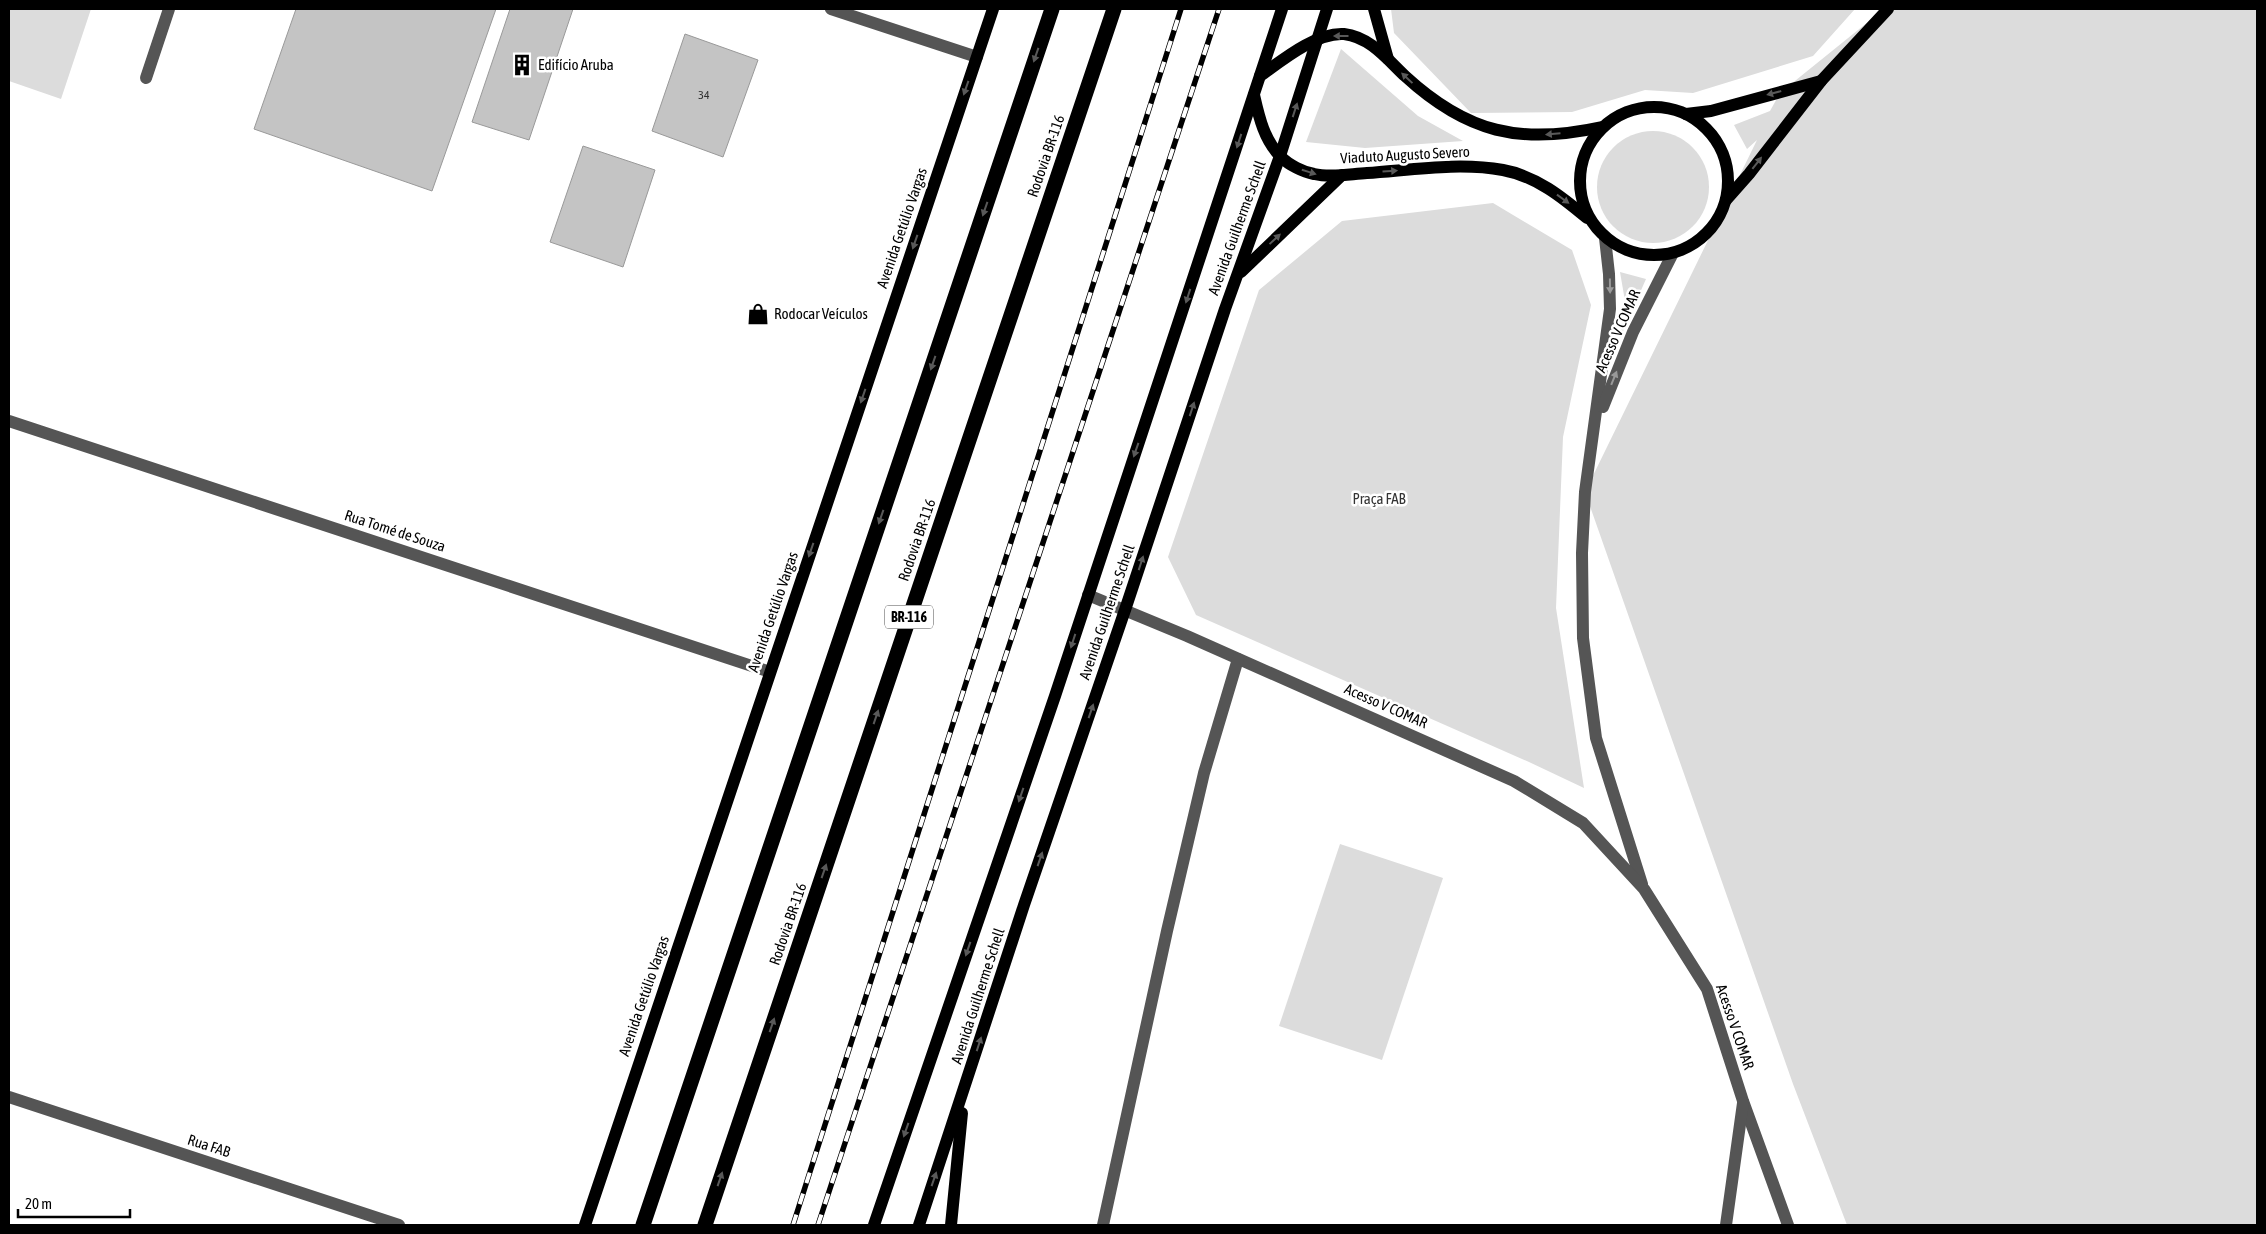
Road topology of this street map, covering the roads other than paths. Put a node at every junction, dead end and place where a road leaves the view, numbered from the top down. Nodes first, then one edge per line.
1 (169, 9) edge
2 (831, 9) edge
3 (993, 9) edge
4 (1052, 9) edge
5 (1114, 9) edge
6 (1282, 9) edge
7 (1328, 9) edge
8 (1374, 9) edge
9 (1888, 9) edge
10 (1317, 40) junction
11 (977, 57) junction
12 (1388, 59) junction
13 (1260, 76) junction
14 (146, 78) dead end
15 (1821, 80) junction
16 (1254, 95) junction
17 (1686, 114) junction
18 (1602, 127) junction
19 (1280, 156) junction
20 (1342, 175) junction
21 (1726, 200) junction
22 (1589, 220) junction
23 (1605, 238) junction
24 (1673, 253) junction
25 (1240, 273) junction
26 (9, 421) edge
27 (1596, 424) junction
28 (1088, 594) junction
29 (1125, 610) junction
30 (1238, 659) junction
31 (770, 672) junction
32 (1644, 889) junction
33 (964, 1090) junction
34 (9, 1097) edge
35 (1743, 1101) junction
36 (1725, 1223) edge
37 (399, 1225) edge
38 (584, 1225) edge
39 (644, 1225) edge
40 (705, 1225) edge
41 (874, 1225) edge
42 (919, 1225) edge
43 (950, 1225) edge
44 (1103, 1225) edge
45 (1788, 1225) edge

1 - 14 street
2 - 11 street
3 - 11 main road, Avenida Getúlio Vargas
4 -> 39 highway
40 -> 5 highway, Rodovia BR-116 / BR-116
6 - 13 main road, Avenida Guilherme Schell
7 - 10 main road, Avenida Guilherme Schell
8 - 12 main road
9 - 15 main road
12 -> 10 main road, Viaduto Augusto Severo
10 - 13 main road, Viaduto Augusto Severo
19 -> 10 main road, Avenida Guilherme Schell
11 -> 31 main road, Avenida Getúlio Vargas
18 -> 12 main road, Viaduto Augusto Severo
13 - 16 main road, Avenida Guilherme Schell
15 -> 17 main road
21 -> 15 main road
16 - 19 main road, Viaduto Augusto Severo
16 -> 28 main road, Avenida Guilherme Schell
17 - 18 main road
17 - 21 main road
18 - 22 main road
19 -> 20 main road, Viaduto Augusto Severo
19 - 25 main road, Avenida Guilherme Schell
20 -> 22 main road, Viaduto Augusto Severo
25 -> 20 main road
21 - 24 main road
22 - 23 main road
23 - 24 main road
23 -> 27 street, Acesso V COMAR
27 -> 24 street, Acesso V COMAR
29 -> 25 main road, Avenida Guilherme Schell
26 - 31 street, Rua Tomé de Souza
27 - 32 street, Acesso V COMAR
28 - 29 street, Acesso V COMAR
28 -> 41 main road, Avenida Guilherme Schell
29 - 30 street, Acesso V COMAR
33 -> 29 main road, Avenida Guilherme Schell
30 - 32 street, Acesso V COMAR
30 - 44 street
31 - 38 main road, Avenida Getúlio Vargas
32 - 35 street, Acesso V COMAR
42 -> 33 main road, Avenida Guilherme Schell
33 - 43 main road
34 - 37 street, Rua FAB
35 - 36 street
35 - 45 street, Acesso V COMAR

